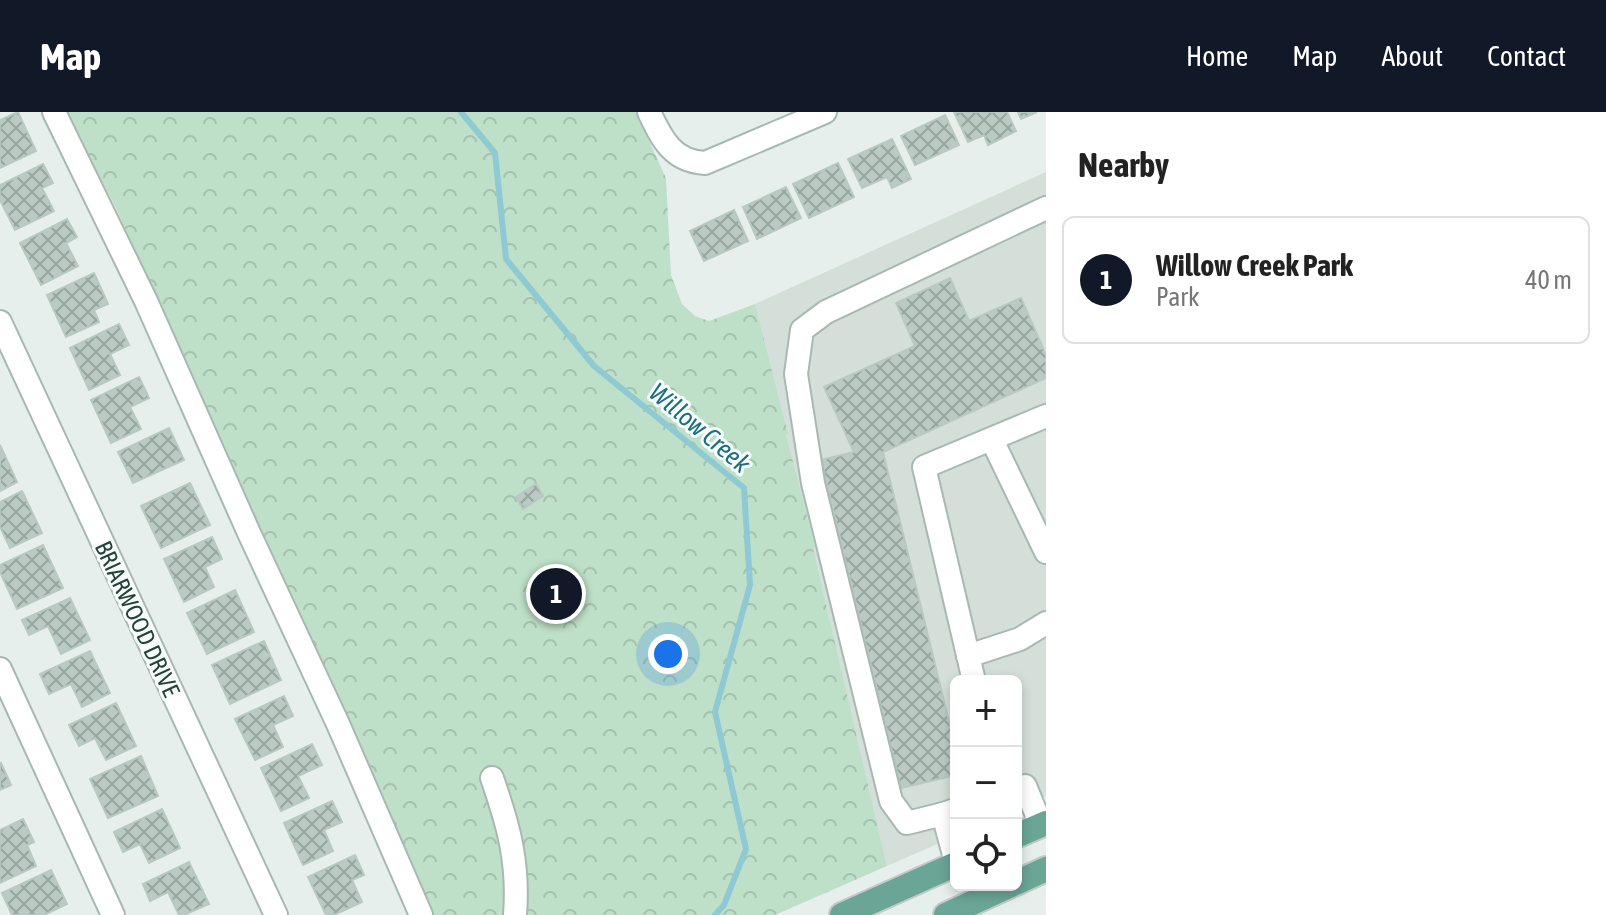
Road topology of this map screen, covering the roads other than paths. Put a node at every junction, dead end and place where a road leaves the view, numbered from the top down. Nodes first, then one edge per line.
1 (54, 112) edge
2 (649, 112) edge
3 (825, 112) edge
4 (1044, 213) edge
5 (1, 329) edge
6 (1046, 416) edge
7 (992, 440) junction
8 (1046, 552) edge
9 (1046, 623) edge
10 (968, 656) junction
11 (0, 669) edge
12 (973, 675) edge
13 (492, 778) dead end
14 (1029, 785) edge
15 (949, 812) edge
16 (1043, 824) edge
17 (1022, 833) edge
18 (950, 866) edge
19 (1046, 869) edge
20 (1022, 880) edge
21 (970, 894) edge
22 (113, 915) edge
23 (276, 915) edge
24 (421, 915) edge
25 (515, 915) edge
26 (842, 915) edge
27 (946, 915) edge

1 - 24 street
2 - 3 street
4 - 15 street
5 - 23 street, BRIARWOOD DRIVE
6 - 7 street
7 - 8 street
7 - 10 street
9 - 10 street
10 - 12 street
11 - 22 street
13 - 25 street
14 - 16 street
16 - 17 main road
18 - 26 main road
19 - 20 main road
21 - 27 main road

